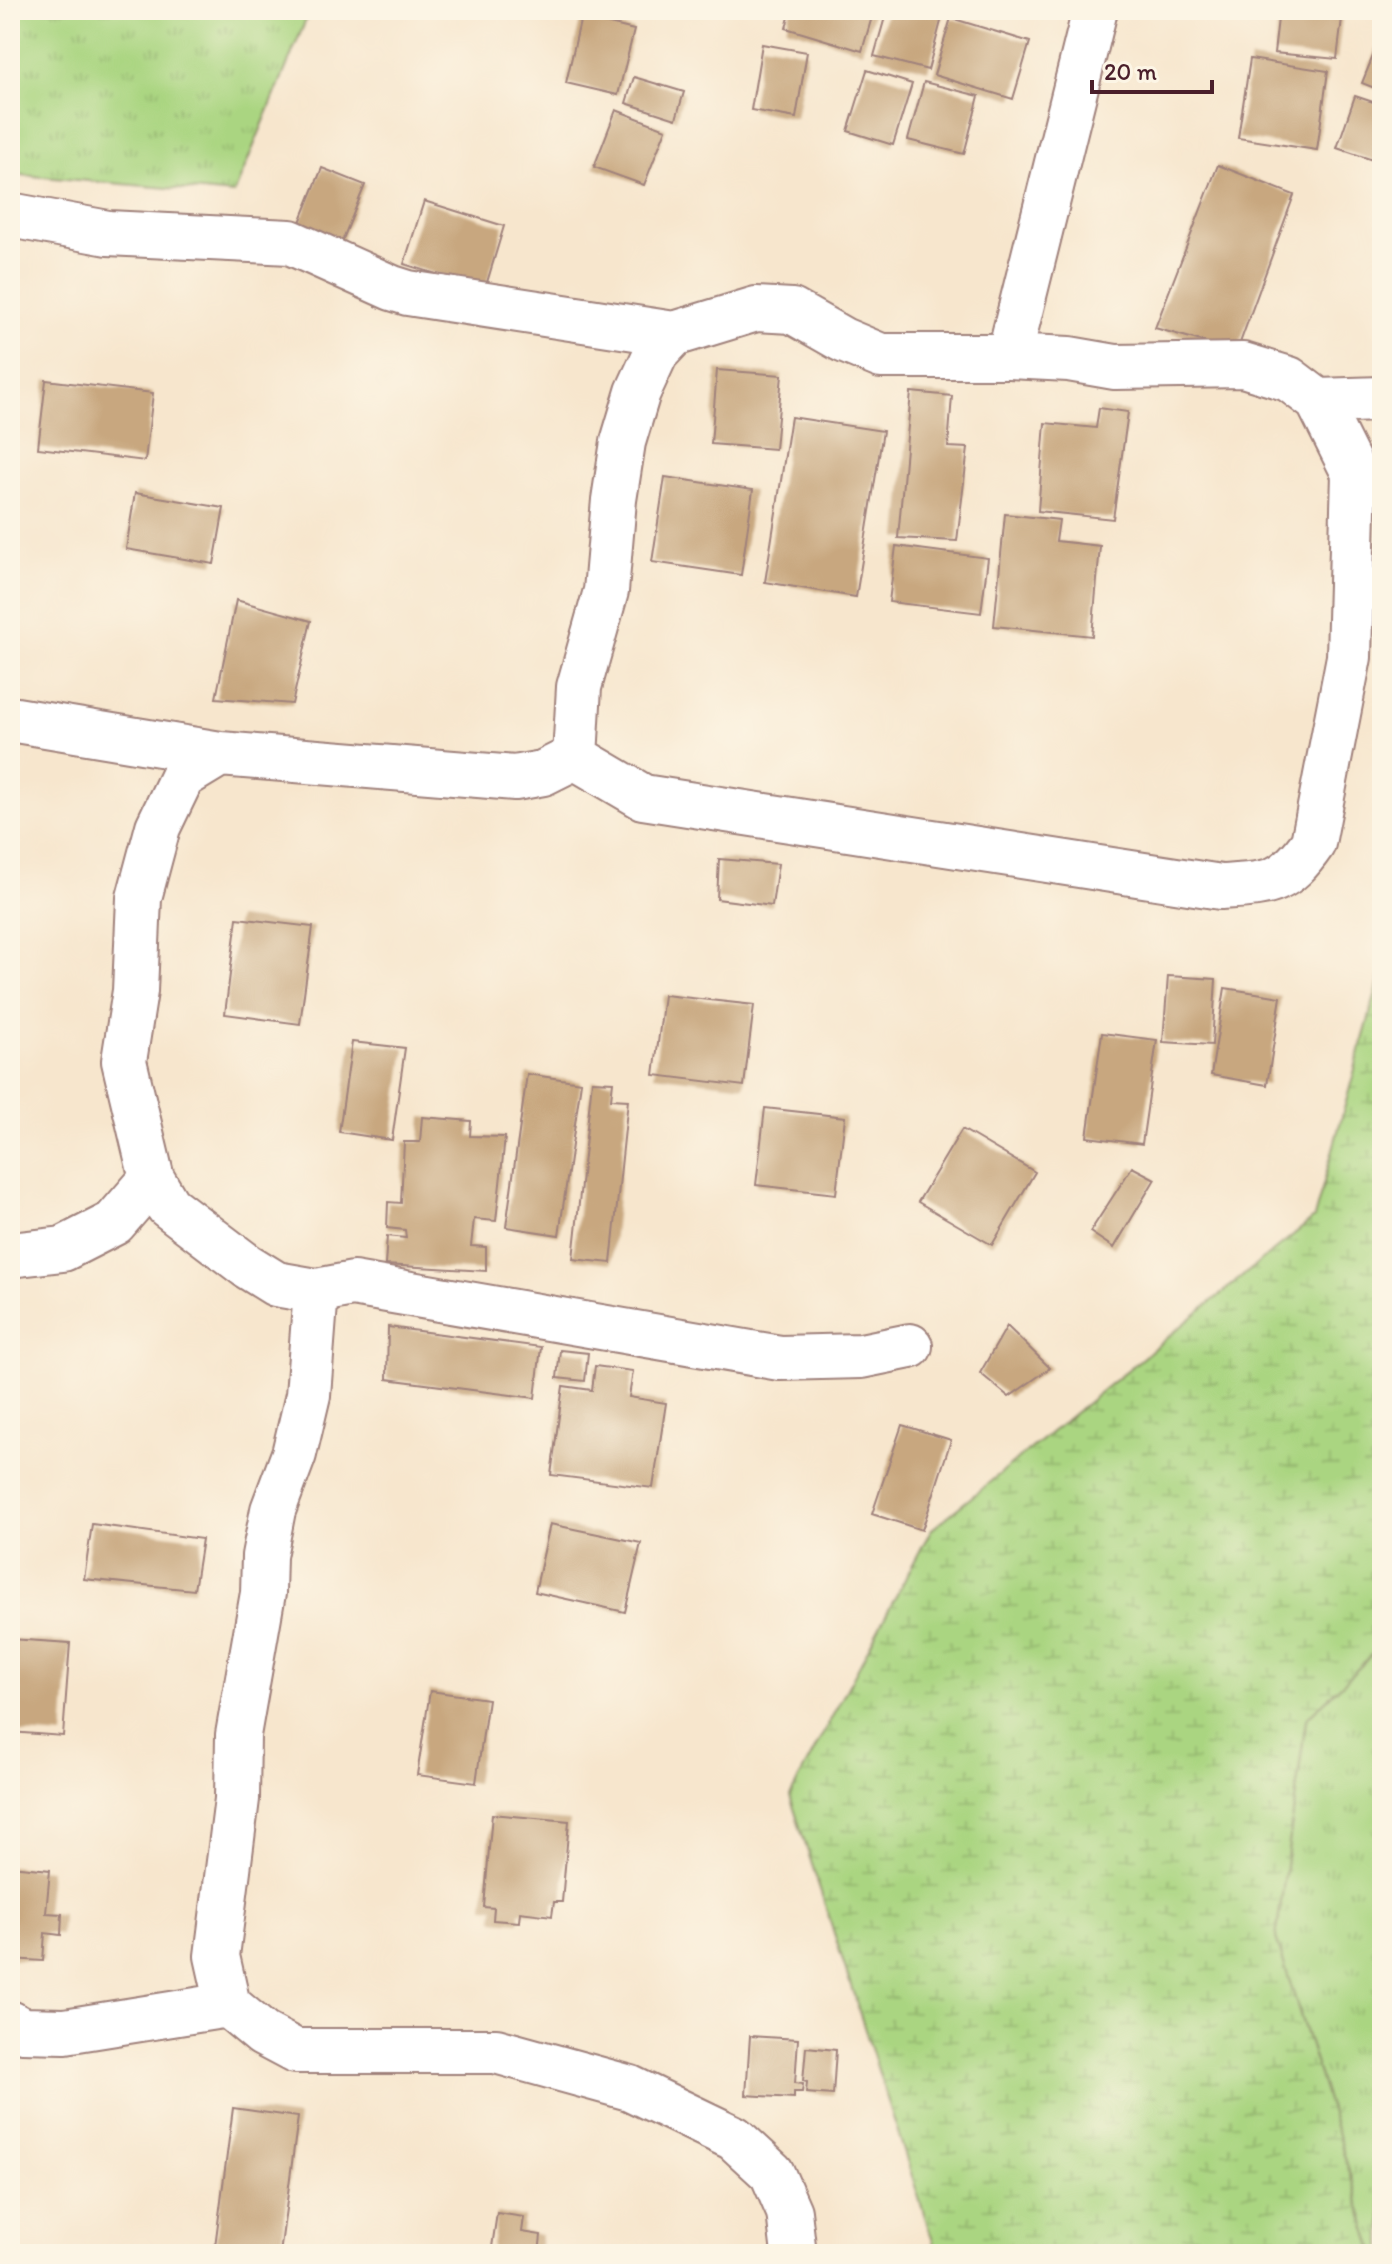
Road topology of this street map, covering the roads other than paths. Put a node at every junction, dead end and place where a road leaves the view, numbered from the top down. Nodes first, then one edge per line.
1 (1095, 10) edge
2 (10, 215) edge
3 (674, 334) junction
4 (1009, 356) junction
5 (1382, 399) edge
6 (1318, 401) junction
7 (10, 719) edge
8 (220, 754) junction
9 (575, 757) junction
10 (152, 1179) junction
11 (10, 1255) edge
12 (316, 1291) junction
13 (910, 1346) dead end
14 (228, 2005) junction
15 (14, 2039) edge
16 (794, 2254) edge

1 - 4 street
2 - 3 street
3 - 4 street
3 - 9 street
4 - 6 street
5 - 6 street
6 - 9 street
7 - 8 street
8 - 9 street
8 - 10 street
10 - 11 street
10 - 12 street
12 - 13 street
12 - 14 street
14 - 15 street
14 - 16 street

